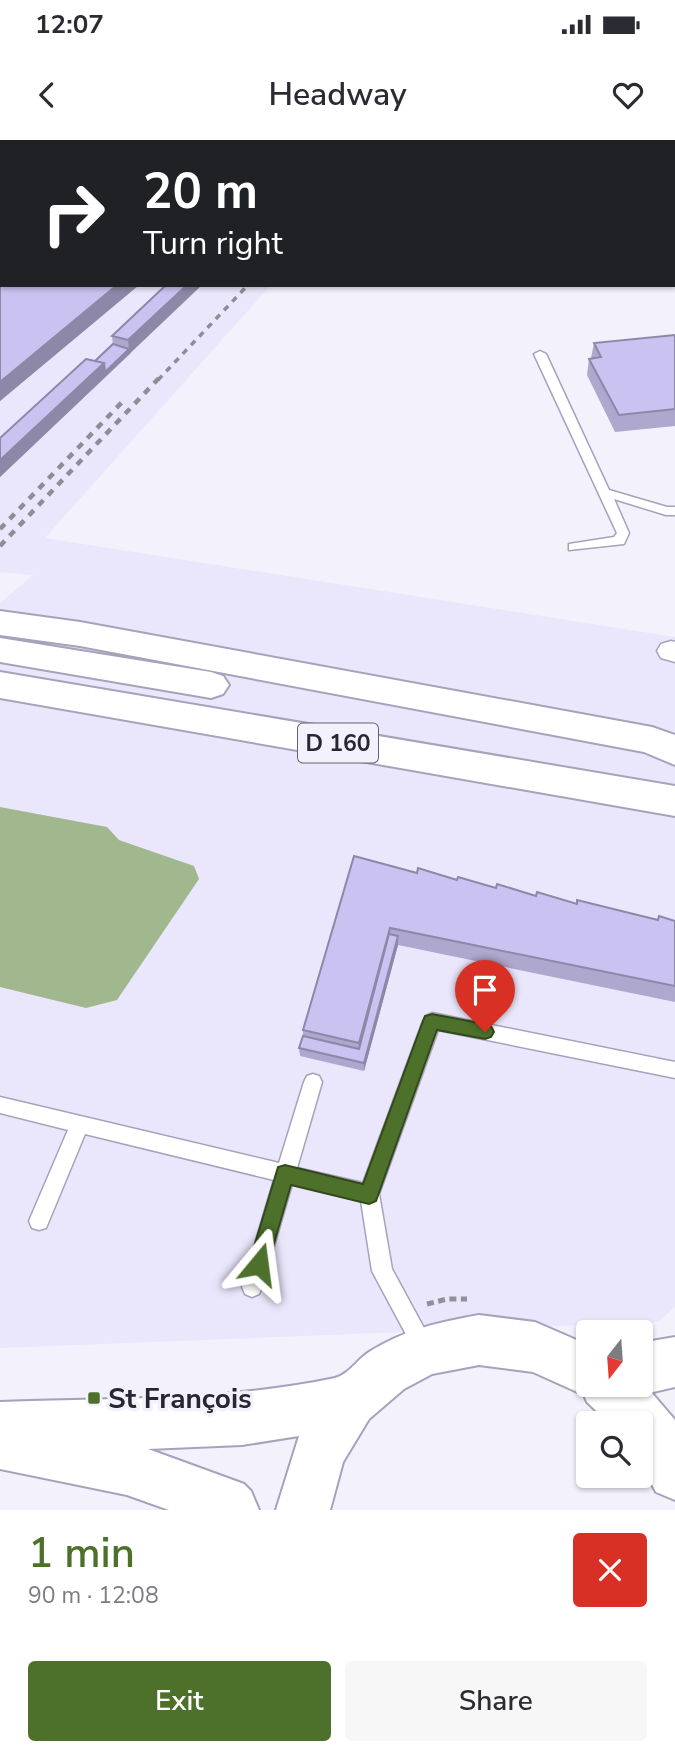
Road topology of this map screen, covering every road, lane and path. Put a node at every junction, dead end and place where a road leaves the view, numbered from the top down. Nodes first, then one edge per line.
1 (540, 354) dead end
2 (603, 492) junction
3 (675, 511) edge
4 (574, 547) dead end
5 (0, 612) edge
6 (0, 623) edge
7 (80, 634) junction
8 (0, 650) edge
9 (0, 685) edge
10 (675, 751) edge
11 (675, 764) edge
12 (675, 801) edge
13 (675, 1070) edge
14 (313, 1082) dead end
15 (0, 1105) edge
16 (80, 1124) junction
17 (285, 1174) junction
18 (369, 1194) junction
19 (39, 1221) dead end
20 (252, 1287) dead end
21 (425, 1350) junction
22 (675, 1362) edge
23 (576, 1366) edge
24 (653, 1366) edge
25 (620, 1397) edge
26 (351, 1401) junction
27 (0, 1428) edge
28 (0, 1443) edge
29 (675, 1473) edge
30 (232, 1510) edge
31 (303, 1510) edge

1 - 2 lane
2 - 3 lane
2 - 4 lane
5 - 7 main road
6 - 7 main road
7 - 10 main road
8 - 11 main road, D 160
9 - 12 main road, D 160
13 - 18 lane
14 - 17 lane
15 - 16 lane
16 - 17 lane
16 - 19 lane
17 - 18 lane
17 - 20 lane
18 - 21 lane
21 - 23 main road
21 - 26 main road
22 - 24 main road
25 - 29 main road
26 - 27 main road
26 - 31 main road
28 - 30 main road

